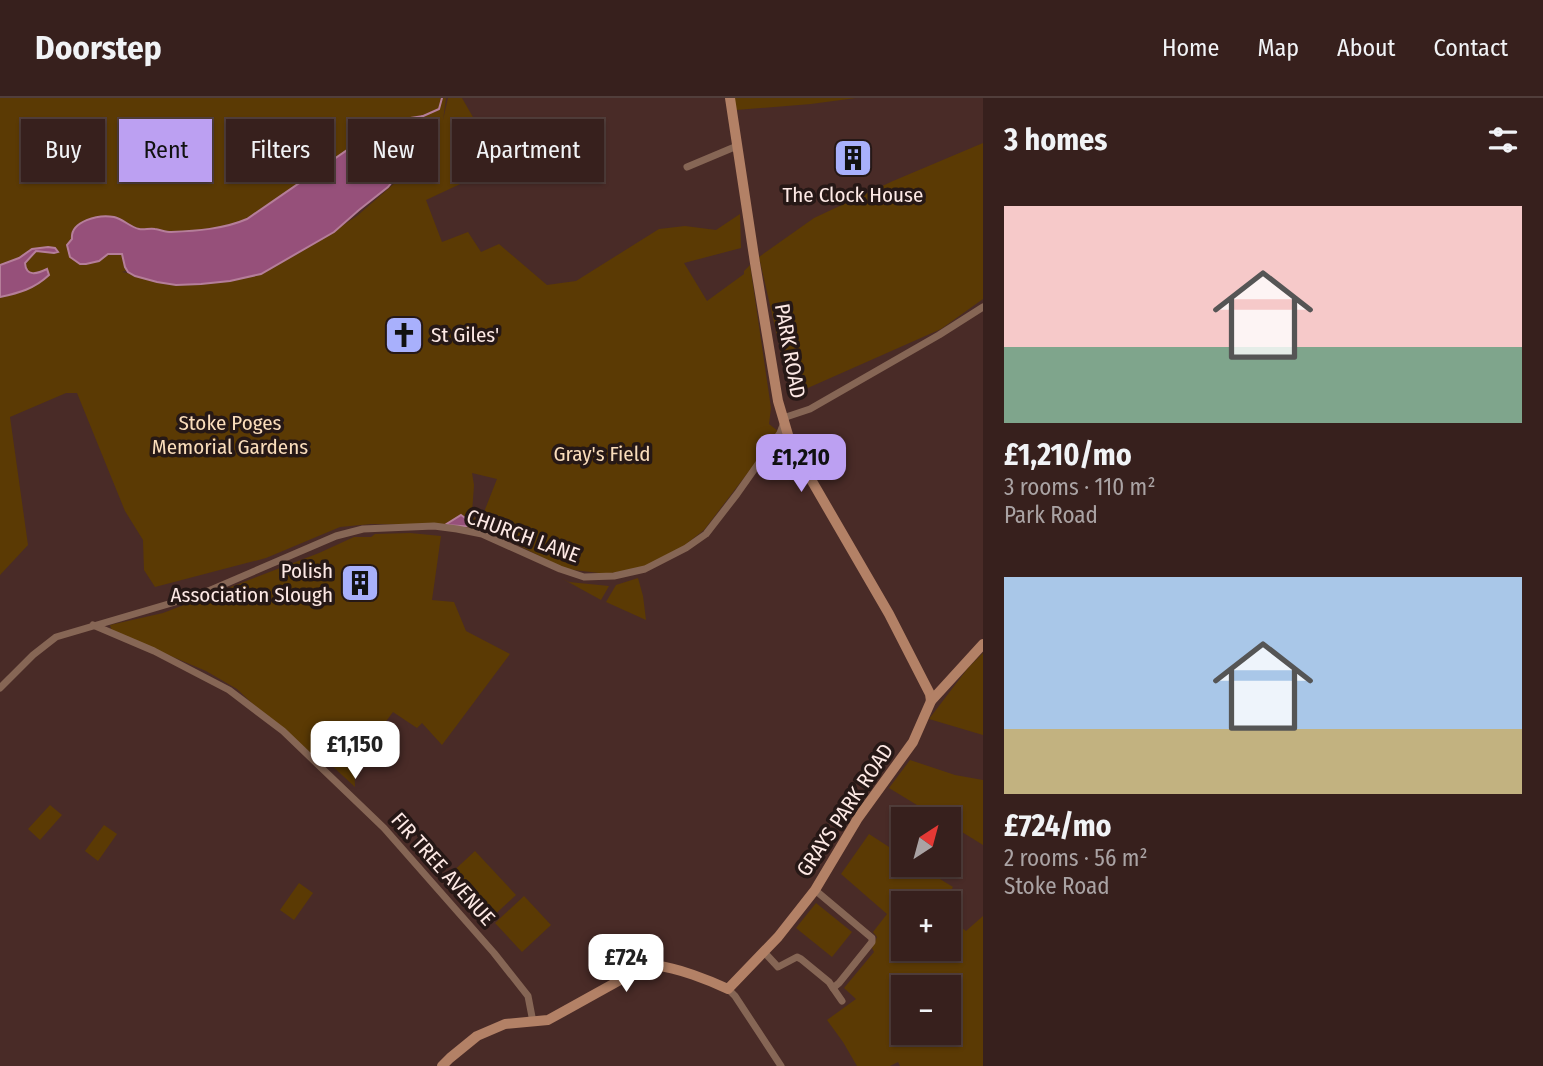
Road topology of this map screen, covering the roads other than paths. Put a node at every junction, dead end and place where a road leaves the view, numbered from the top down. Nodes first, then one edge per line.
1 (730, 98) edge
2 (737, 146) junction
3 (687, 167) dead end
4 (983, 307) edge
5 (784, 422) junction
6 (92, 625) junction
7 (983, 644) edge
8 (0, 688) edge
9 (931, 701) junction
10 (815, 890) junction
11 (764, 952) junction
12 (778, 967) junction
13 (770, 973) dead end
14 (833, 988) junction
15 (728, 989) junction
16 (842, 1001) dead end
17 (533, 1022) junction
18 (442, 1066) edge
19 (781, 1066) edge

1 - 2 main road, PARK ROAD
2 - 3 street
2 - 5 main road, PARK ROAD
4 - 5 street
5 - 6 street, CHURCH LANE
5 - 9 main road, PARK ROAD
6 - 8 street, CHURCH LANE
6 - 17 street, FIR TREE AVENUE
7 - 9 main road, GRAYS PARK ROAD
9 - 10 main road, GRAYS PARK ROAD
10 - 11 main road, GRAYS PARK ROAD
10 - 14 street
11 - 12 street
11 - 15 main road, GRAYS PARK ROAD
12 - 13 street
12 - 14 street
14 - 16 street
15 - 17 main road
15 - 19 street
17 - 18 main road

